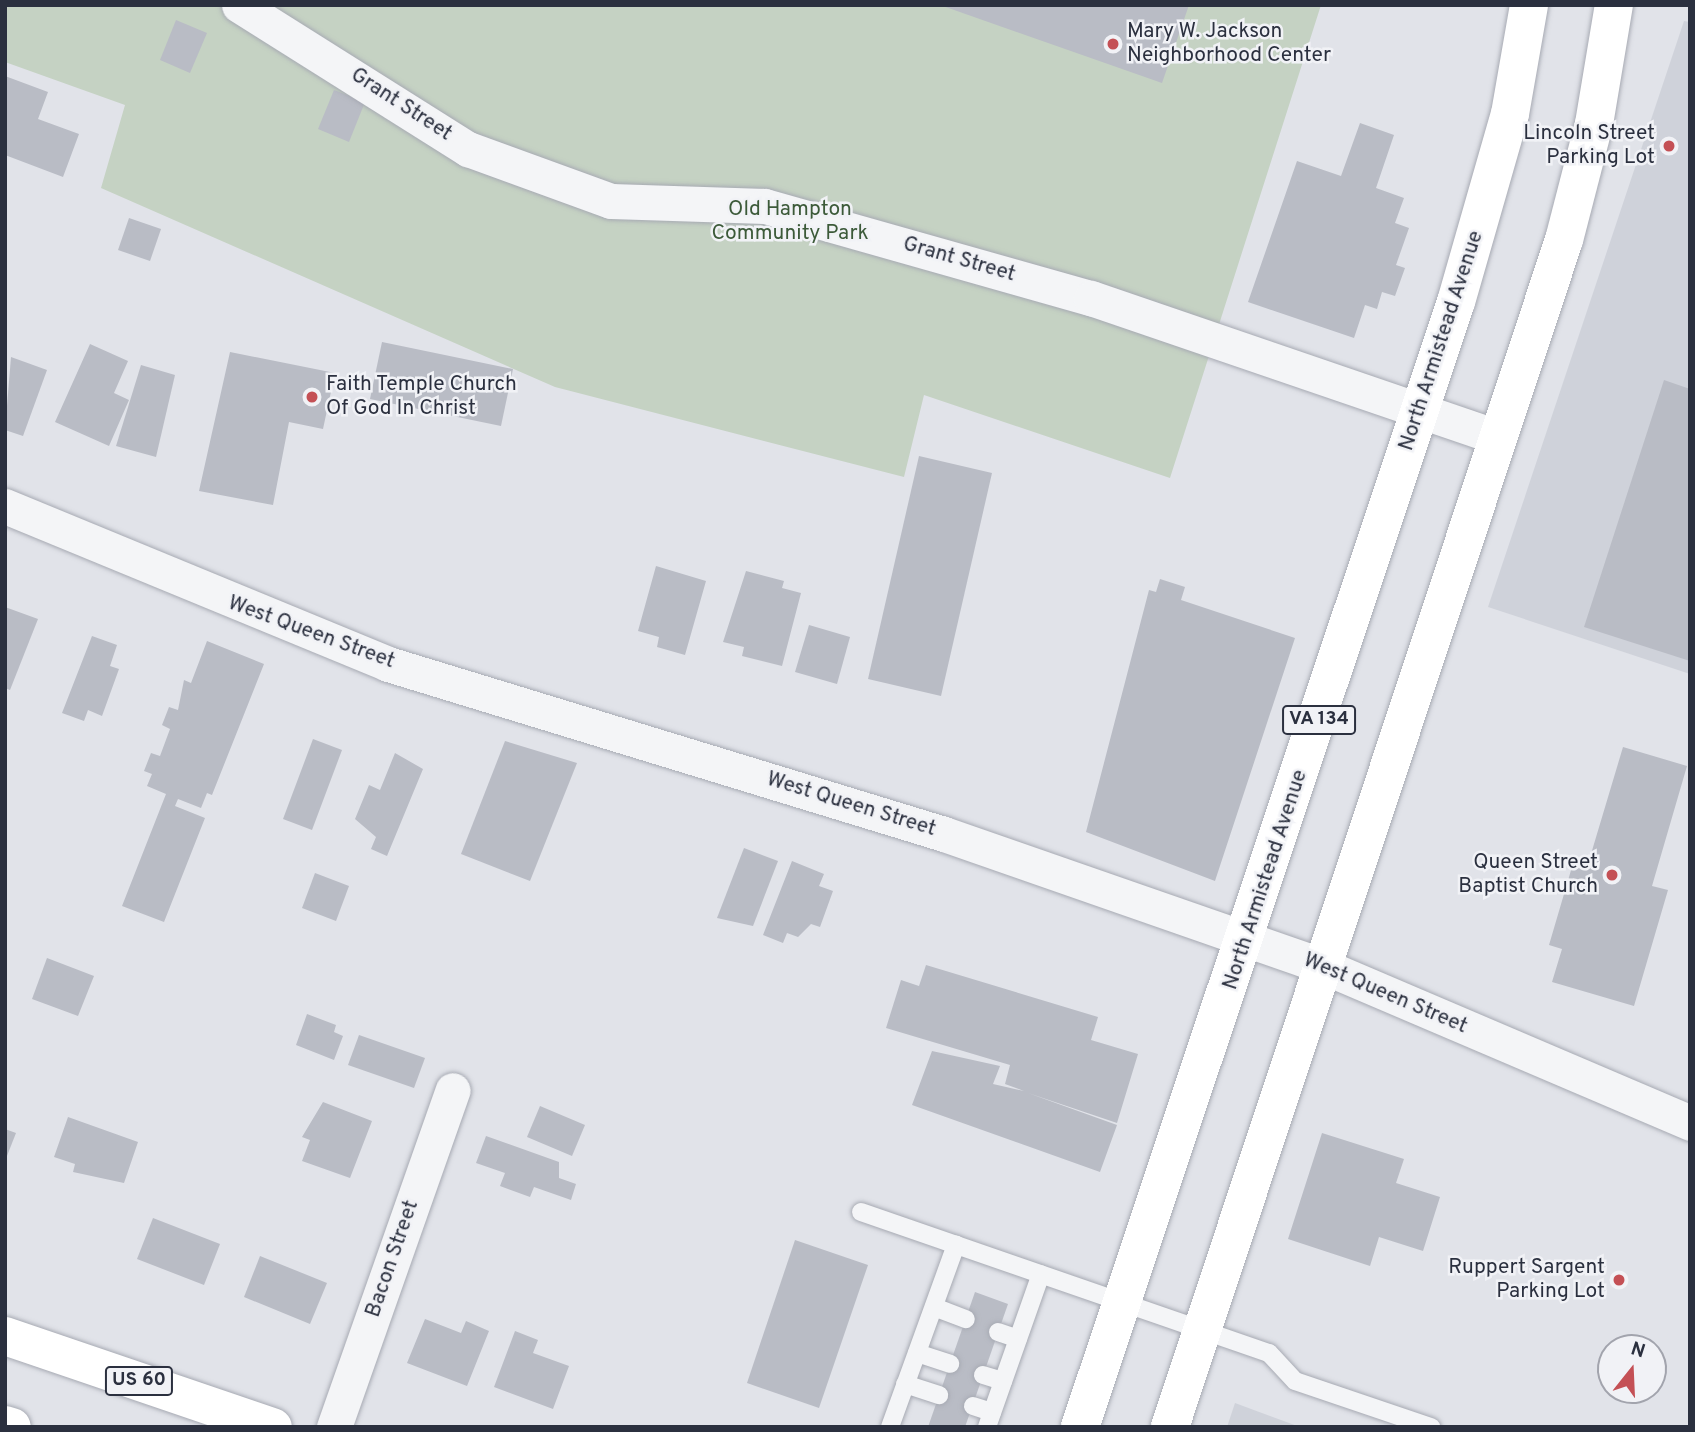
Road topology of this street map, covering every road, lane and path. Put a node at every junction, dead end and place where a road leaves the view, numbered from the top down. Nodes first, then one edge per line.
1 (239, 5) edge
2 (1529, 5) edge
3 (1614, 5) edge
4 (1419, 412) junction
5 (1499, 438) junction
6 (5, 506) edge
7 (1248, 939) junction
8 (1325, 967) junction
9 (453, 1090) dead end
10 (1690, 1123) edge
11 (861, 1212) dead end
12 (956, 1245) junction
13 (1041, 1274) junction
14 (1124, 1303) junction
15 (934, 1307) junction
16 (966, 1319) dead end
17 (1202, 1331) junction
18 (998, 1332) dead end
19 (5, 1336) edge
20 (1018, 1339) junction
21 (917, 1353) junction
22 (950, 1364) dead end
23 (983, 1375) dead end
24 (1003, 1381) junction
25 (905, 1384) junction
26 (939, 1395) dead end
27 (973, 1406) dead end
28 (989, 1419) edge
29 (5, 1425) edge
30 (897, 1425) edge
31 (12, 1427) edge
32 (273, 1427) edge
33 (334, 1427) edge
34 (1080, 1427) edge
35 (1170, 1427) edge
36 (1431, 1427) edge

1 - 4 street, Grant Street
2 - 4 main road, North Armistead Avenue / VA 134
3 - 5 main road
4 - 5 street, Grant Street
4 - 7 main road, North Armistead Avenue / VA 134
5 - 8 main road
6 - 7 street, West Queen Street
7 - 8 street, West Queen Street
7 - 14 main road, North Armistead Avenue / VA 134
8 - 10 street, West Queen Street
8 - 17 main road
9 - 33 street, Bacon Street
11 - 12 lane
12 - 13 lane
12 - 15 lane
13 - 14 lane
13 - 20 lane
14 - 17 lane
14 - 34 main road, North Armistead Avenue / VA 134
15 - 16 lane
15 - 21 lane
17 - 35 main road
17 - 36 lane
18 - 20 lane
19 - 32 main road, US 60
20 - 24 lane
21 - 22 lane
21 - 25 lane
23 - 24 lane
24 - 28 lane
25 - 26 lane
25 - 30 lane
27 - 28 lane
29 - 31 main road

